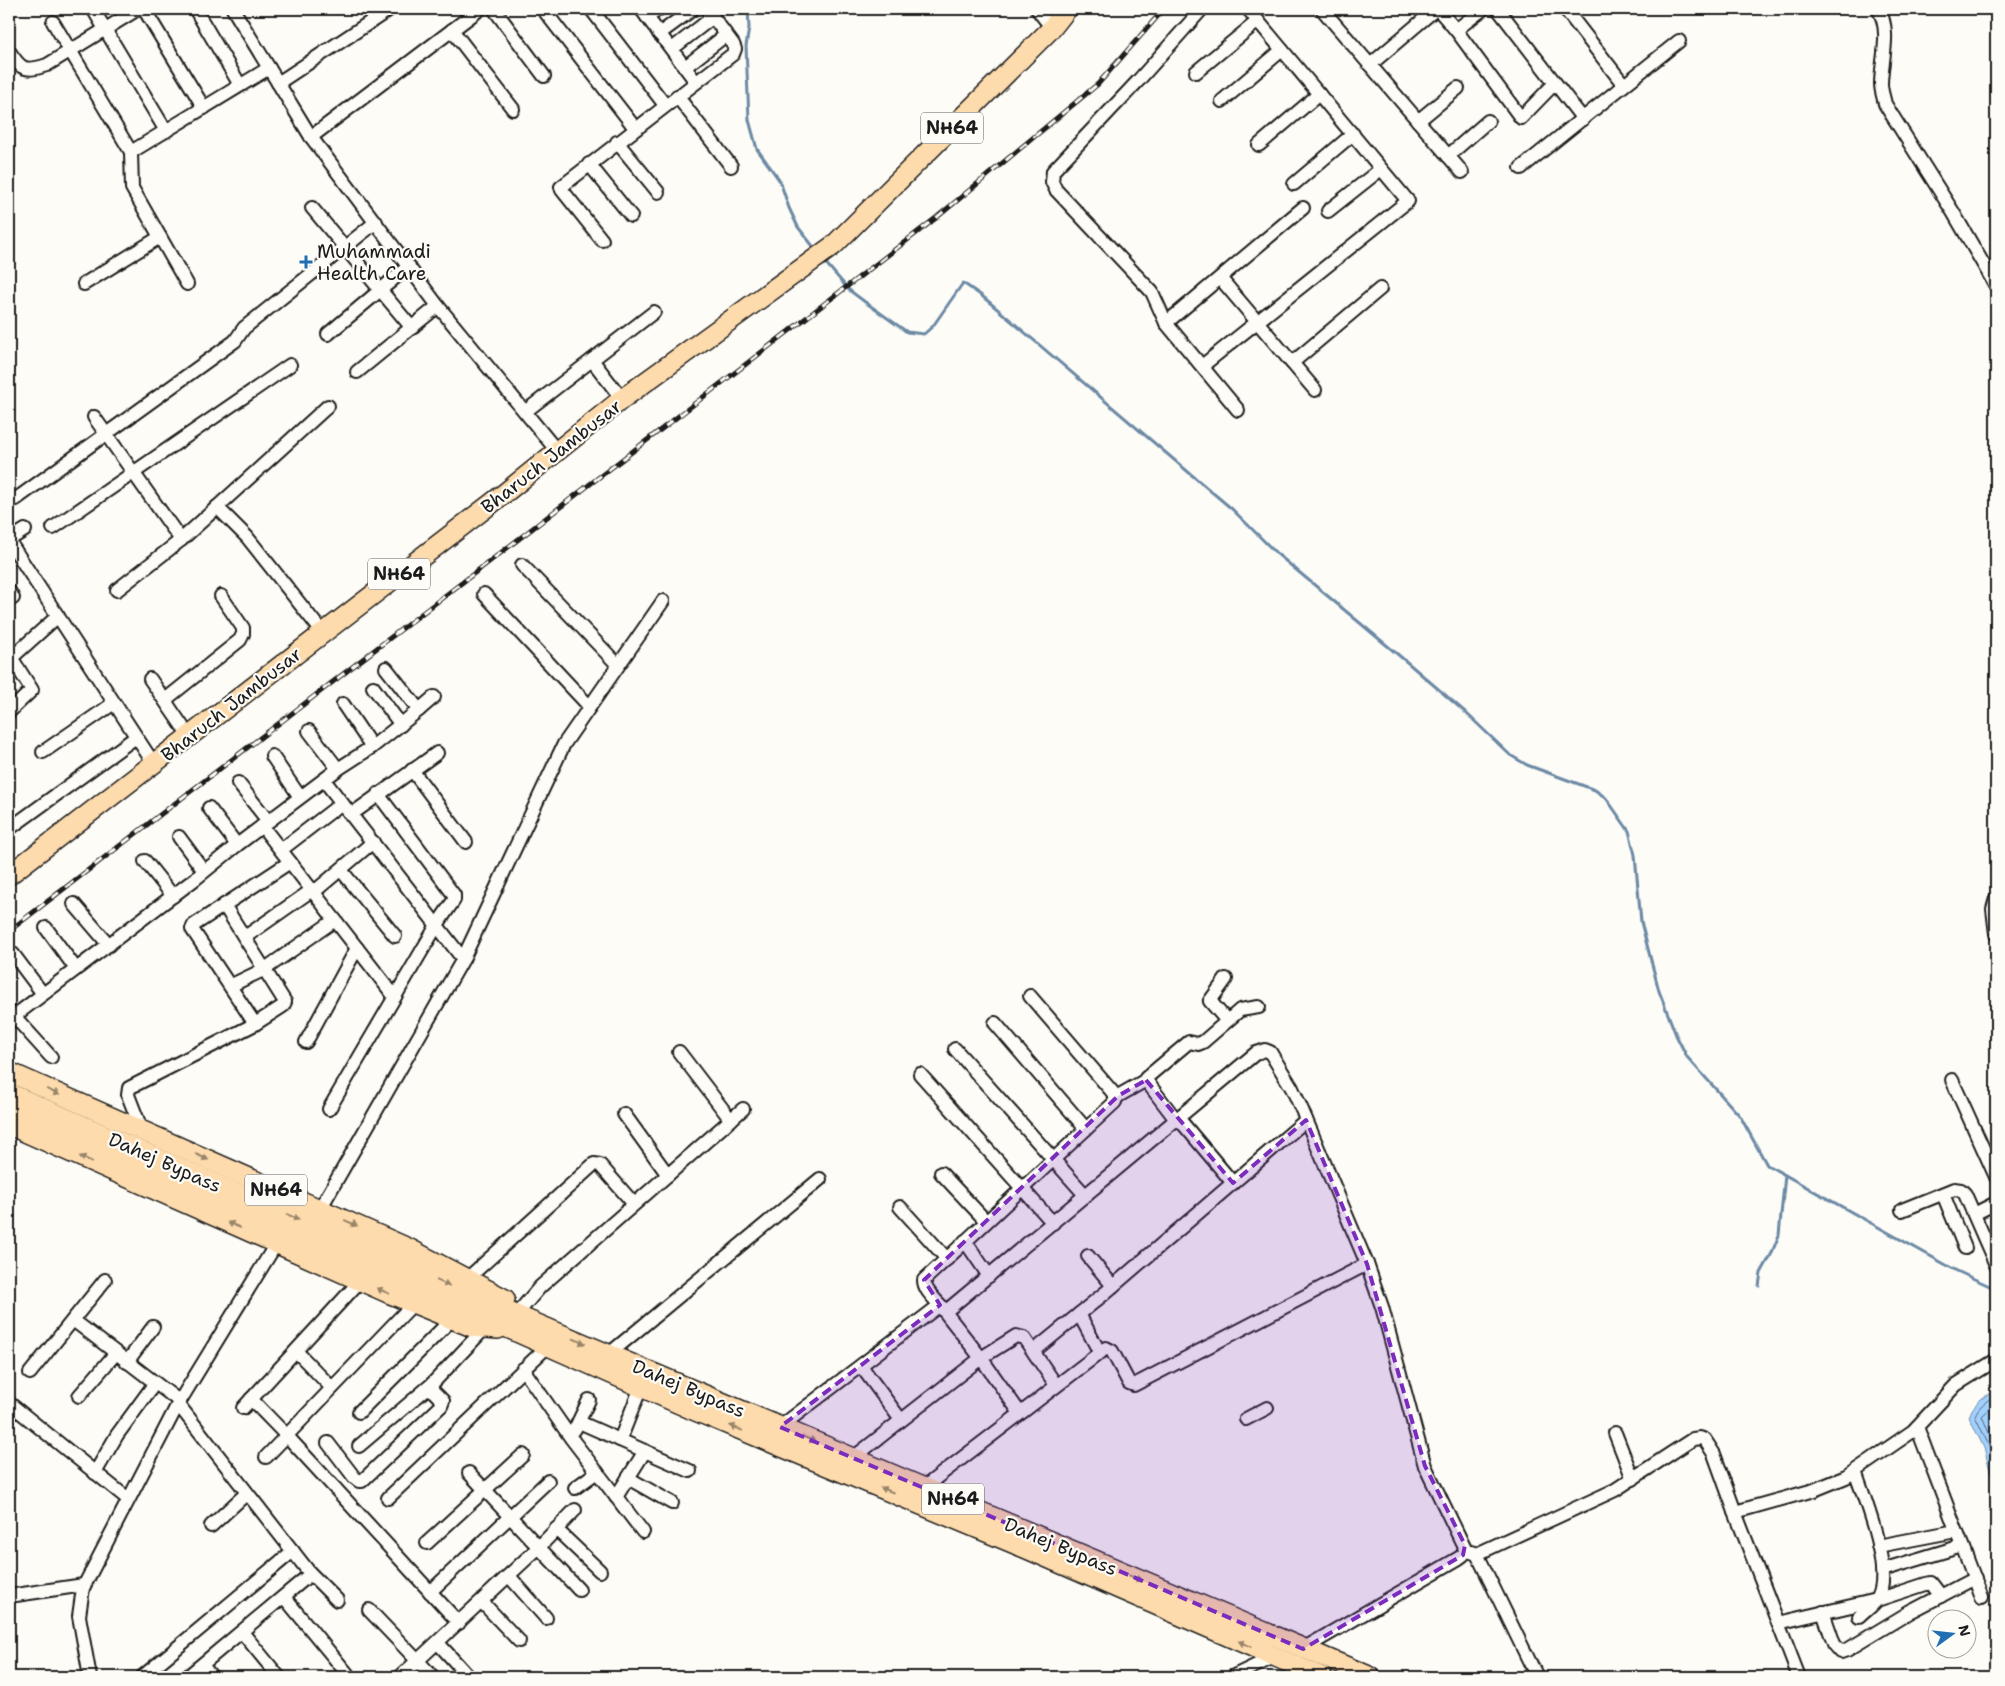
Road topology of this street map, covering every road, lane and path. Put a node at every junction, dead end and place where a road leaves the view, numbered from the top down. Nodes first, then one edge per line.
1 (93, 9) edge
2 (138, 9) edge
3 (144, 9) edge
4 (194, 9) edge
5 (233, 9) edge
6 (390, 9) edge
7 (480, 9) edge
8 (494, 9) edge
9 (543, 9) edge
10 (591, 9) edge
11 (659, 9) edge
12 (693, 9) edge
13 (1037, 9) edge
14 (1067, 9) edge
15 (1202, 9) edge
16 (1248, 9) edge
17 (1322, 9) edge
18 (1483, 9) edge
19 (1498, 9) edge
20 (1565, 9) edge
21 (1878, 9) edge
22 (1434, 11) edge
23 (644, 13) edge
24 (710, 13) edge
25 (1258, 21) junction
26 (53, 22) dead end
27 (1052, 28) junction
28 (105, 29) junction
29 (452, 30) junction
30 (1456, 30) junction
31 (660, 34) junction
32 (726, 35) junction
33 (1678, 41) dead end
34 (672, 49) junction
35 (1282, 50) junction
36 (9, 51) edge
37 (70, 51) junction
38 (1370, 65) junction
39 (685, 67) junction
40 (269, 68) junction
41 (1196, 72) dead end
42 (544, 76) dead end
43 (696, 82) junction
44 (278, 83) junction
45 (1555, 83) junction
46 (1624, 85) junction
47 (240, 86) junction
48 (1458, 88) dead end
49 (1319, 94) junction
50 (677, 96) junction
51 (1222, 101) dead end
52 (665, 105) junction
53 (204, 108) junction
54 (512, 109) dead end
55 (1583, 119) junction
56 (1418, 121) junction
57 (1488, 121) dead end
58 (635, 128) junction
59 (166, 131) junction
60 (1353, 134) junction
61 (311, 137) junction
62 (618, 142) junction
63 (1259, 145) dead end
64 (131, 152) junction
65 (1448, 156) junction
66 (590, 164) junction
67 (731, 166) dead end
68 (1521, 168) dead end
69 (1381, 169) junction
70 (1462, 172) dead end
71 (1294, 184) dead end
72 (658, 192) dead end
73 (312, 208) dead end
74 (1303, 208) dead end
75 (1328, 211) dead end
76 (631, 216) dead end
77 (376, 222) junction
78 (160, 237) junction
79 (602, 240) dead end
80 (346, 248) junction
81 (409, 266) junction
82 (1220, 278) junction
83 (84, 284) dead end
84 (186, 284) dead end
85 (1996, 286) edge
86 (1380, 289) dead end
87 (381, 290) junction
88 (438, 306) junction
89 (654, 312) dead end
90 (1256, 321) junction
91 (1166, 323) junction
92 (412, 328) junction
93 (328, 334) dead end
94 (592, 360) junction
95 (1292, 363) junction
96 (290, 365) dead end
97 (1202, 366) junction
98 (357, 372) dead end
99 (1315, 390) dead end
100 (622, 399) junction
101 (328, 406) dead end
102 (1238, 410) dead end
103 (526, 411) junction
104 (94, 417) dead end
105 (106, 434) junction
106 (557, 451) junction
107 (134, 473) junction
108 (16, 499) dead end
109 (217, 507) junction
110 (53, 528) dead end
111 (24, 530) dead end
112 (181, 540) junction
113 (9, 541) edge
114 (522, 565) dead end
115 (117, 590) dead end
116 (484, 594) dead end
117 (221, 596) dead end
118 (663, 601) dead end
119 (58, 616) junction
120 (323, 632) junction
121 (10, 658) edge
122 (618, 665) junction
123 (386, 668) dead end
124 (150, 680) dead end
125 (373, 687) dead end
126 (434, 697) dead end
127 (165, 700) junction
128 (114, 703) junction
129 (343, 704) dead end
130 (589, 706) junction
131 (419, 710) junction
132 (9, 712) edge
133 (401, 724) junction
134 (309, 731) dead end
135 (189, 736) junction
136 (136, 737) junction
137 (372, 747) junction
138 (43, 752) dead end
139 (437, 753) dead end
140 (272, 756) dead end
141 (154, 764) junction
142 (338, 769) junction
143 (412, 770) junction
144 (324, 780) junction
145 (238, 783) dead end
146 (378, 794) junction
147 (300, 797) junction
148 (342, 803) junction
149 (208, 808) dead end
150 (352, 814) junction
151 (265, 823) junction
152 (9, 829) edge
153 (178, 837) dead end
154 (373, 842) junction
155 (466, 842) dead end
156 (237, 844) junction
157 (281, 850) junction
158 (145, 861) dead end
159 (290, 862) junction
160 (11, 869) edge
161 (341, 870) junction
162 (204, 871) junction
163 (313, 891) junction
164 (173, 896) junction
165 (1996, 898) edge
166 (74, 904) dead end
167 (224, 906) junction
168 (336, 920) junction
169 (437, 925) junction
170 (46, 928) dead end
171 (1996, 934) edge
172 (395, 936) dead end
173 (245, 938) junction
174 (108, 945) junction
175 (357, 948) junction
176 (13, 954) dead end
177 (463, 959) junction
178 (76, 969) junction
179 (265, 969) junction
180 (1226, 979) dead end
181 (234, 984) dead end
182 (43, 994) junction
183 (395, 996) junction
184 (1030, 996) dead end
185 (1259, 1007) dead end
186 (12, 1018) edge
187 (1227, 1021) junction
188 (994, 1023) dead end
189 (249, 1027) junction
190 (306, 1042) dead end
191 (955, 1048) dead end
192 (679, 1052) dead end
193 (51, 1057) dead end
194 (9, 1072) edge
195 (920, 1074) dead end
196 (1146, 1080) junction
197 (1952, 1080) dead end
198 (9, 1093) edge
199 (1116, 1099) junction
200 (329, 1109) dead end
201 (743, 1109) dead end
202 (9, 1111) edge
203 (624, 1114) dead end
204 (731, 1120) junction
205 (1178, 1120) junction
206 (1306, 1120) junction
207 (9, 1125) edge
208 (1086, 1129) junction
209 (142, 1131) junction
210 (1052, 1160) junction
211 (941, 1173) dead end
212 (668, 1175) junction
213 (1996, 1177) edge
214 (820, 1179) dead end
215 (1233, 1183) junction
216 (197, 1184) junction
217 (1022, 1188) junction
218 (1943, 1194) junction
219 (1086, 1196) junction
220 (1996, 1203) edge
221 (634, 1204) junction
222 (900, 1207) dead end
223 (320, 1209) junction
224 (1902, 1210) dead end
225 (1974, 1214) junction
226 (986, 1221) junction
227 (1053, 1223) junction
228 (965, 1241) junction
229 (276, 1244) junction
230 (1966, 1248) dead end
231 (1088, 1256) dead end
232 (947, 1258) junction
233 (1367, 1264) junction
234 (1996, 1265) edge
235 (989, 1276) junction
236 (468, 1278) junction
237 (105, 1280) dead end
238 (360, 1281) junction
239 (1113, 1286) junction
240 (414, 1303) junction
241 (943, 1309) junction
242 (1079, 1314) junction
243 (452, 1319) junction
244 (73, 1320) junction
245 (153, 1327) dead end
246 (529, 1327) junction
247 (485, 1328) junction
248 (296, 1351) junction
249 (1034, 1351) junction
250 (116, 1353) junction
251 (1100, 1353) junction
252 (609, 1354) junction
253 (981, 1358) junction
254 (1996, 1360) edge
255 (127, 1362) junction
256 (861, 1366) junction
257 (523, 1369) junction
258 (30, 1373) dead end
259 (155, 1383) junction
260 (432, 1384) junction
261 (1056, 1385) junction
262 (641, 1387) junction
263 (332, 1388) junction
264 (79, 1396) dead end
265 (589, 1400) dead end
266 (9, 1403) edge
267 (178, 1403) junction
268 (1267, 1408) dead end
269 (359, 1412) dead end
270 (1020, 1413) junction
271 (901, 1420) junction
272 (1246, 1420) dead end
273 (579, 1422) junction
274 (780, 1427) junction
275 (1917, 1427) junction
276 (1615, 1433) dead end
277 (287, 1436) junction
278 (571, 1438) junction
279 (620, 1440) junction
280 (328, 1443) dead end
281 (359, 1446) dead end
282 (645, 1451) junction
283 (522, 1455) dead end
284 (266, 1457) dead end
285 (853, 1458) junction
286 (690, 1471) dead end
287 (1855, 1471) junction
288 (597, 1472) junction
289 (95, 1473) junction
290 (470, 1473) dead end
291 (628, 1478) junction
292 (1633, 1479) junction
293 (548, 1481) dead end
294 (924, 1486) junction
295 (576, 1488) dead end
296 (485, 1489) junction
297 (247, 1493) junction
298 (616, 1497) junction
299 (388, 1498) dead end
300 (128, 1500) junction
301 (909, 1500) junction
302 (672, 1503) dead end
303 (574, 1510) dead end
304 (1734, 1512) junction
305 (510, 1517) junction
306 (211, 1526) dead end
307 (556, 1530) junction
308 (1956, 1530) junction
309 (643, 1532) dead end
310 (427, 1543) dead end
311 (1878, 1546) junction
312 (1962, 1546) junction
313 (539, 1547) junction
314 (293, 1551) junction
315 (1471, 1552) junction
316 (1882, 1570) junction
317 (600, 1571) dead end
318 (309, 1572) junction
319 (509, 1576) junction
320 (1975, 1578) junction
321 (84, 1585) junction
322 (579, 1590) dead end
323 (430, 1592) junction
324 (9, 1596) edge
325 (1941, 1596) junction
326 (284, 1597) junction
327 (1982, 1598) dead end
328 (337, 1600) dead end
329 (1877, 1600) junction
330 (482, 1602) junction
331 (369, 1610) dead end
332 (1824, 1612) junction
333 (1859, 1617) dead end
334 (546, 1618) dead end
335 (459, 1623) junction
336 (1778, 1623) junction
337 (242, 1632) junction
338 (519, 1641) dead end
339 (438, 1642) junction
340 (1300, 1647) junction
341 (1274, 1657) junction
342 (418, 1662) junction
343 (202, 1665) junction
344 (90, 1677) edge
345 (142, 1677) edge
346 (187, 1677) edge
347 (212, 1677) edge
348 (280, 1677) edge
349 (350, 1677) edge
350 (400, 1677) edge
351 (434, 1677) edge
352 (469, 1677) edge
353 (1232, 1677) edge
354 (1322, 1677) edge
355 (1371, 1677) edge
356 (1537, 1677) edge
357 (1799, 1677) edge

1 - 28 street
2 - 28 street
3 - 53 street
4 - 47 street
5 - 40 street
6 - 44 street
7 - 29 street
8 - 42 street
9 - 58 street
10 - 52 street
11 - 23 street
12 - 31 street
13 - 27 street
14 - 27 highway, Bharuch Jambusar / NH64
15 - 91 street
16 - 25 street
17 - 38 street
18 - 30 street
19 - 45 street
20 - 46 street
21 - 85 street
22 - 30 street
22 - 38 street
23 - 31 street
24 - 32 street
24 - 34 street
25 - 35 street
25 - 41 street
26 - 37 street
27 - 100 highway, Bharuch Jambusar / NH64
28 - 37 street
28 - 59 street
29 - 54 street
29 - 61 street
30 - 45 street
31 - 34 street
32 - 39 street
32 - 43 street
33 - 46 street
34 - 39 street
35 - 49 street
35 - 51 street
36 - 37 street
37 - 64 street
38 - 56 street
39 - 43 street
40 - 44 street
40 - 47 street
43 - 50 street
44 - 61 street
45 - 55 street
46 - 55 street
47 - 53 street
48 - 56 street
49 - 60 street
49 - 63 street
50 - 52 street
50 - 67 street
52 - 58 street
53 - 59 street
55 - 68 street
56 - 65 street
57 - 65 street
58 - 62 street
59 - 64 street
60 - 69 street
60 - 71 street
61 - 77 street
62 - 66 street
62 - 72 street
64 - 78 street
65 - 70 street
66 - 76 street
66 - 79 street
69 - 75 street
69 - 90 street
73 - 80 street
74 - 82 street
77 - 80 street
77 - 81 street
78 - 83 street
78 - 84 street
80 - 87 street
80 - 105 street
81 - 87 street
81 - 88 street
82 - 90 street
82 - 91 street
86 - 95 street
87 - 92 street
87 - 93 street
88 - 92 street
88 - 103 street
89 - 94 street
90 - 95 street
90 - 97 street
91 - 97 street
92 - 98 street
94 - 100 street
94 - 103 street
95 - 99 street
96 - 107 street
97 - 102 street
100 - 106 highway, Bharuch Jambusar / NH64
101 - 109 street
103 - 106 street
104 - 105 street
105 - 107 street
105 - 108 street
106 - 120 highway, Bharuch Jambusar / NH64
107 - 110 street
107 - 112 street
109 - 112 street
109 - 120 street
111 - 113 street
112 - 115 street
113 - 119 street
114 - 122 street
116 - 130 street
117 - 127 street
118 - 122 street
119 - 121 street
119 - 128 street
120 - 135 highway, Bharuch Jambusar / NH64
121 - 132 street
122 - 130 street
123 - 131 street
124 - 127 street
125 - 133 street
126 - 131 street
127 - 135 street
128 - 136 street
128 - 138 street
129 - 137 street
130 - 177 street
131 - 133 street
133 - 137 street
134 - 142 street
135 - 141 highway, Bharuch Jambusar / NH64
136 - 141 street
136 - 152 street
137 - 142 street
139 - 143 street
140 - 147 street
141 - 160 highway, Bharuch Jambusar / NH64
142 - 144 street
143 - 146 street
143 - 155 street
144 - 147 street
144 - 148 street
145 - 151 street
146 - 150 street
146 - 169 street
147 - 151 street
148 - 150 street
148 - 157 street
149 - 156 street
150 - 154 street
151 - 156 street
151 - 157 street
153 - 162 street
154 - 161 street
154 - 169 street
156 - 162 street
157 - 159 street
158 - 164 street
159 - 163 street
159 - 167 street
161 - 163 street
161 - 172 street
162 - 164 street
163 - 168 street
163 - 173 street
164 - 174 street
165 - 171 street
166 - 174 street
167 - 173 street
167 - 189 street
168 - 175 street
168 - 179 street
169 - 177 street
169 - 183 street
170 - 178 street
173 - 179 street
174 - 178 street
175 - 183 street
175 - 190 street
176 - 182 street
177 - 223 street
178 - 182 street
179 - 181 street
179 - 189 street
180 - 187 street
182 - 186 street
183 - 200 street
184 - 199 street
185 - 187 street
186 - 193 street
187 - 196 street
188 - 208 street
189 - 209 street
191 - 210 street
192 - 204 street
194 -> 209 highway, NH64
195 - 217 street
196 - 199 street
196 - 205 street
197 - 213 street
198 - 216 highway, Dahej Bypass
199 - 208 street
201 - 204 street
202 - 216 highway, Dahej Bypass
203 - 212 street
204 - 212 street
205 - 206 street
205 - 215 street
205 - 219 street
206 - 215 street
206 - 233 street
229 -> 207 highway, NH64
208 - 210 street
209 -> 223 highway, NH64
210 - 217 street
210 - 219 street
211 - 226 street
212 - 221 street
214 - 252 street
215 - 239 street
216 - 246 highway, Dahej Bypass
217 - 226 street
217 - 227 street
218 - 224 street
218 - 225 street
218 - 230 street
219 - 227 street
220 - 225 street
221 - 236 street
221 - 246 street
222 - 232 street
223 -> 236 highway, NH64
225 - 234 street
226 - 228 street
227 - 235 street
228 - 232 street
228 - 235 street
229 - 238 highway, NH64
229 - 267 street
231 - 239 street
232 - 241 street
233 - 251 street
233 - 315 street
235 - 241 street
236 - 246 highway, NH64
237 - 244 street
240 -> 238 highway, NH64
238 - 248 street
239 - 242 street
240 - 243 highway, NH64
240 - 263 street
241 - 253 street
241 - 256 street
242 - 249 street
242 - 251 street
243 - 247 highway, NH64
243 - 269 street
244 - 250 street
244 - 258 street
245 - 255 street
246 - 247 highway, NH64
246 -> 252 highway, Dahej Bypass / NH64
246 - 257 street
246 - 262 highway, Dahej Bypass / NH64
247 - 260 street
248 - 263 street
248 - 277 street
249 - 253 street
249 - 261 street
250 - 255 street
250 - 264 street
251 - 261 street
252 - 274 highway, Dahej Bypass / NH64
253 - 270 street
253 - 271 street
254 - 275 street
255 - 259 street
256 - 271 street
256 - 274 street
257 - 278 street
257 - 299 street
259 - 267 street
259 - 289 street
260 - 280 street
260 - 281 street
261 - 270 street
262 - 279 street
301 -> 262 highway, Dahej Bypass / NH64
263 - 277 street
265 - 273 street
266 - 289 street
267 - 297 street
267 - 300 street
268 - 272 street
270 - 294 street
271 - 285 street
273 - 278 street
273 - 279 street
274 -> 285 highway, Dahej Bypass / NH64
275 - 287 street
275 - 308 street
276 - 292 street
277 - 284 street
277 - 323 street
278 - 288 street
279 - 282 street
282 - 286 street
282 - 291 street
283 - 296 street
285 - 294 highway, Dahej Bypass / NH64
287 - 304 street
287 - 311 street
288 - 295 street
288 - 298 street
289 - 300 street
290 - 296 street
291 - 298 street
291 - 302 street
292 - 304 street
292 - 315 street
293 - 305 street
294 - 301 street
294 -> 340 highway, Dahej Bypass / NH64
296 - 305 street
296 - 310 street
297 - 306 street
297 - 314 street
298 - 309 street
300 - 321 street
341 -> 301 highway, Dahej Bypass / NH64
303 - 307 street
304 - 336 street
305 - 313 street
305 - 323 street
307 - 313 street
307 - 317 street
308 - 311 street
308 - 312 street
311 - 316 street
312 - 316 street
312 - 320 street
313 - 319 street
313 - 322 street
314 - 318 street
314 - 345 street
315 - 340 street
315 - 356 street
316 - 329 street
318 - 326 street
318 - 328 street
319 - 330 street
319 - 334 street
320 - 325 street
320 - 327 street
321 - 324 street
321 - 344 street
323 - 335 street
325 - 329 street
325 - 332 street
326 - 337 street
326 - 349 street
329 - 332 street
329 - 333 street
330 - 335 street
330 - 338 street
331 - 342 street
332 - 336 street
335 - 339 street
336 - 357 street
337 - 343 street
337 - 348 street
339 - 342 street
339 - 352 street
340 - 341 street
340 - 355 highway, Dahej Bypass / NH64
341 - 353 street
341 - 354 highway, Dahej Bypass / NH64
342 - 350 street
342 - 351 street
343 - 346 street
343 - 347 street

